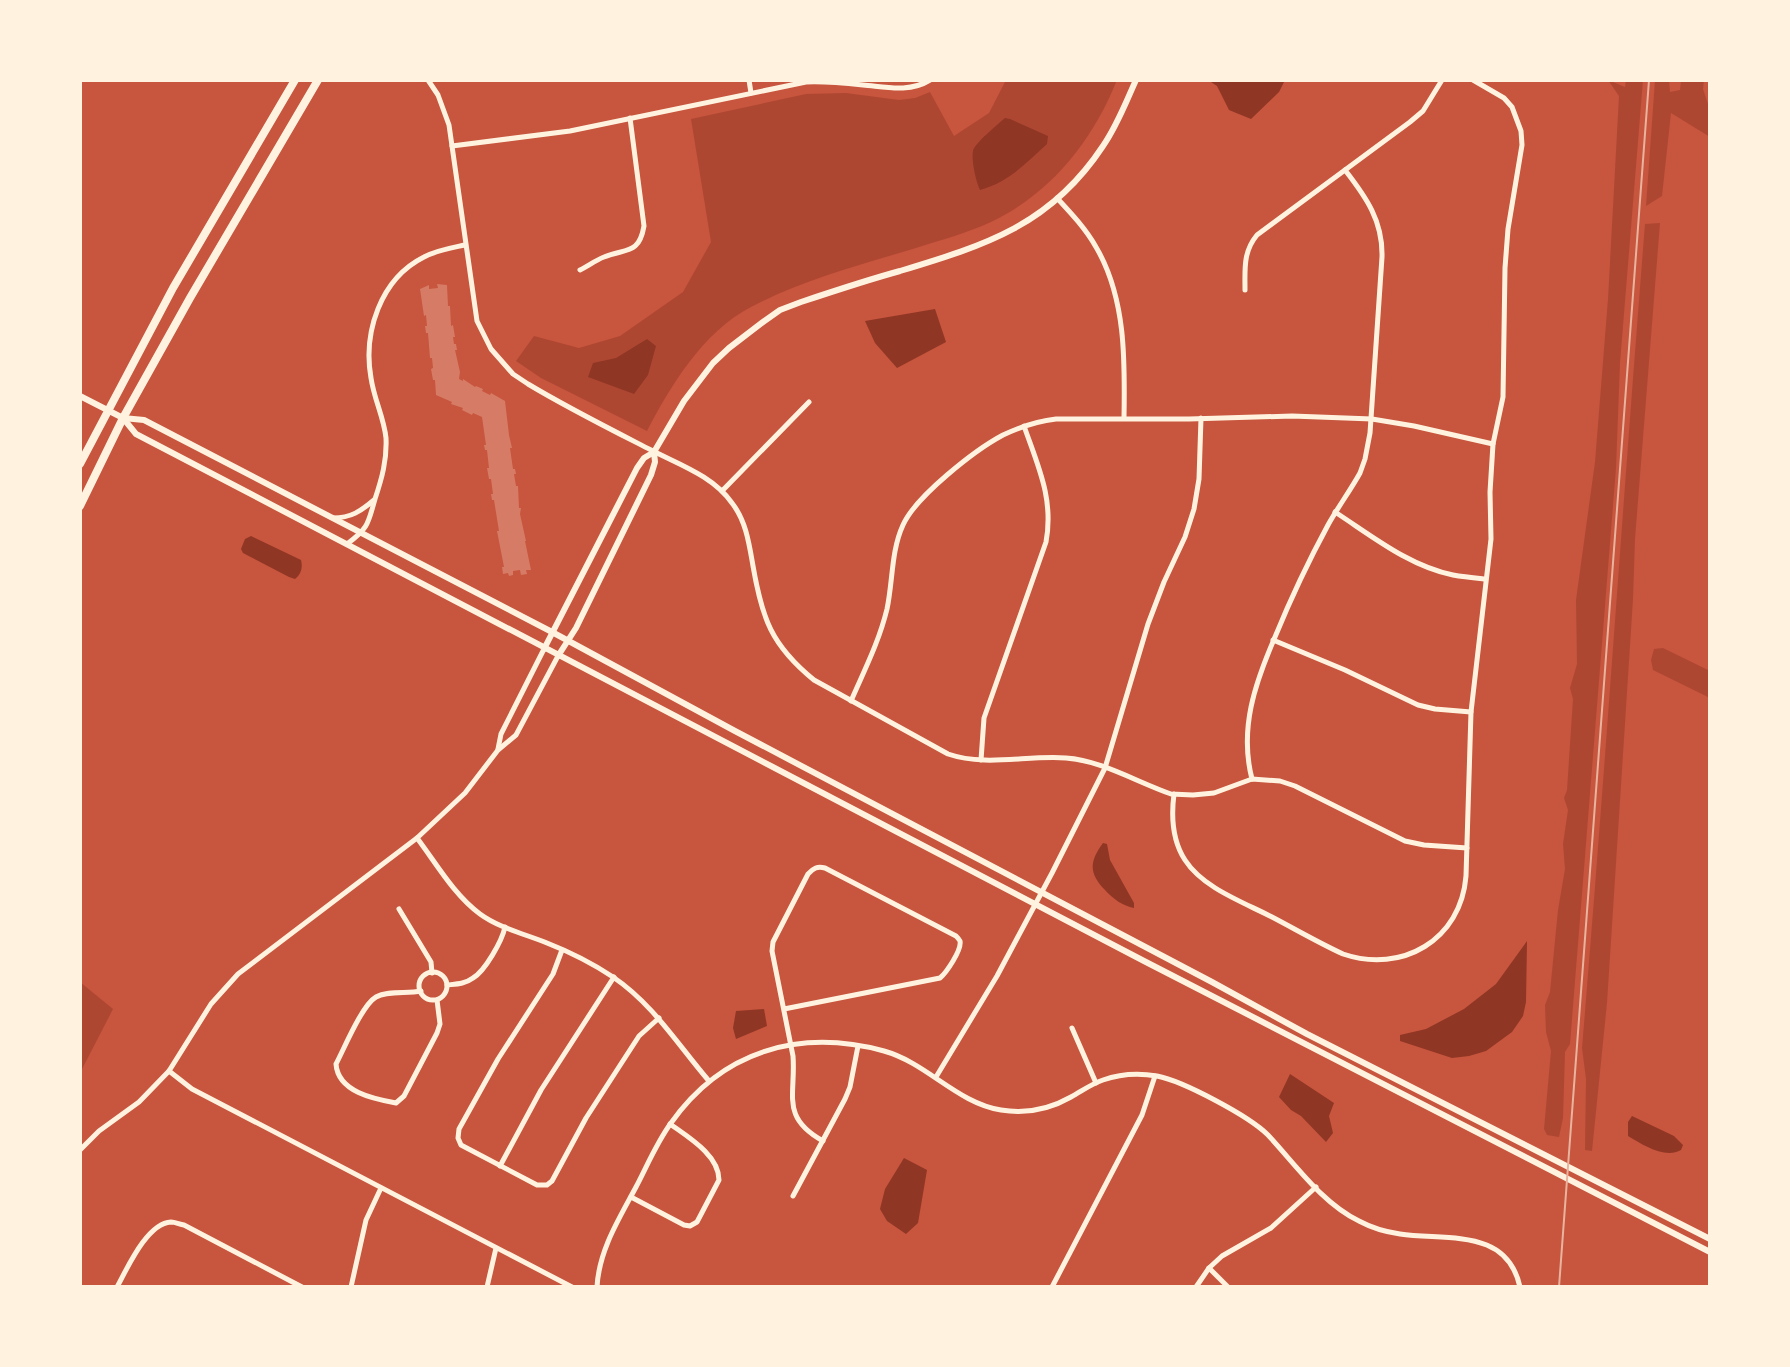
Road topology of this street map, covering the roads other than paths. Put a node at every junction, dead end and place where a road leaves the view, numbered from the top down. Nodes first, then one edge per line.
1 (295, 80) edge
2 (318, 80) edge
3 (428, 80) edge
4 (749, 80) edge
5 (930, 80) edge
6 (1136, 80) edge
7 (1442, 80) edge
8 (1473, 80) edge
9 (751, 93) junction
10 (630, 118) junction
11 (452, 146) junction
12 (1345, 170) junction
13 (1057, 198) junction
14 (465, 245) junction
15 (580, 270) dead end
16 (1245, 290) dead end
17 (80, 396) edge
18 (809, 402) dead end
19 (108, 410) junction
20 (123, 418) junction
21 (1124, 418) junction
22 (1201, 418) junction
23 (1372, 419) junction
24 (1024, 426) junction
25 (1493, 444) junction
26 (654, 452) junction
27 (80, 464) edge
28 (722, 491) junction
29 (375, 500) junction
30 (80, 506) edge
31 (1335, 512) junction
32 (333, 518) junction
33 (362, 533) junction
34 (347, 545) junction
35 (1486, 579) junction
36 (552, 632) junction
37 (1273, 640) junction
38 (568, 641) junction
39 (544, 649) junction
40 (558, 656) junction
41 (851, 701) junction
42 (1471, 712) junction
43 (498, 750) junction
44 (981, 760) junction
45 (1105, 768) junction
46 (1252, 779) junction
47 (1174, 794) junction
48 (417, 838) junction
49 (1467, 848) junction
50 (1042, 892) junction
51 (1035, 904) junction
52 (399, 909) dead end
53 (505, 927) junction
54 (562, 950) junction
55 (432, 973) junction
56 (614, 977) junction
57 (447, 985) junction
58 (421, 991) junction
59 (437, 1000) junction
60 (784, 1009) junction
61 (659, 1018) junction
62 (1072, 1028) dead end
63 (791, 1045) junction
64 (858, 1046) junction
65 (169, 1071) junction
66 (1155, 1076) junction
67 (936, 1077) junction
68 (709, 1081) junction
69 (1096, 1083) junction
70 (670, 1124) junction
71 (823, 1141) junction
72 (80, 1150) edge
73 (500, 1166) junction
74 (1316, 1187) junction
75 (381, 1188) junction
76 (793, 1196) dead end
77 (631, 1197) junction
78 (1710, 1239) edge
79 (496, 1248) junction
80 (1710, 1252) edge
81 (1209, 1268) junction
82 (117, 1287) edge
83 (302, 1287) edge
84 (351, 1287) edge
85 (487, 1287) edge
86 (572, 1287) edge
87 (597, 1287) edge
88 (1052, 1287) edge
89 (1196, 1287) edge
90 (1228, 1287) edge
91 (1520, 1287) edge

1 - 19 highway
2 - 20 highway
3 - 11 street
4 - 9 street
5 - 9 street
6 - 13 street
7 - 12 street
8 - 25 street
9 - 10 street
10 - 11 street
10 - 15 street
11 - 14 street
12 - 16 street
12 - 23 street
13 - 21 street
13 - 26 street
14 - 26 street
14 - 29 street
17 - 19 street
18 - 28 street
19 - 20 street
19 - 27 highway
20 - 30 highway
20 - 32 street
20 - 34 street
21 - 22 street
21 - 24 street
22 - 23 street
22 - 45 street
23 - 25 street
23 - 31 street
24 - 41 street
24 - 44 street
25 - 35 street
26 - 28 street
26 - 36 street
26 - 38 street
28 - 41 street
29 - 32 street
29 - 33 street
31 - 35 street
31 - 37 street
32 - 33 street
33 - 34 street
33 - 36 street
34 - 39 street
35 - 42 street
36 - 38 street
36 - 39 street
37 - 42 street
37 - 46 street
38 - 40 street
38 - 50 street
39 - 40 street
39 - 43 street
40 - 43 street
40 - 51 street
41 - 44 street
42 - 49 street
43 - 48 street
44 - 45 street
45 - 47 street
45 - 50 street
46 - 47 street
46 - 49 street
47 - 49 street
48 - 53 street
48 - 65 street
50 - 51 street
50 - 78 street
51 - 67 street
51 - 80 street
52 - 55 street
53 - 54 street
53 - 57 street
54 - 56 street
54 - 73 street
55 - 57 street
55 - 58 street
56 - 61 street
56 - 73 street
57 - 59 street
58 - 59 street
58 - 59 street
60 - 60 street
60 - 63 street
61 - 68 street
61 - 73 street
62 - 69 street
63 - 64 street
63 - 68 street
63 - 71 street
64 - 67 street
64 - 71 street
65 - 72 street
65 - 75 street
66 - 69 street
66 - 74 street
66 - 88 street
67 - 69 street
68 - 70 street
70 - 77 street
70 - 77 street
71 - 76 street
74 - 81 street
74 - 91 street
75 - 79 street
75 - 84 street
77 - 87 street
79 - 85 street
79 - 86 street
81 - 89 street
81 - 90 street
82 - 83 street

